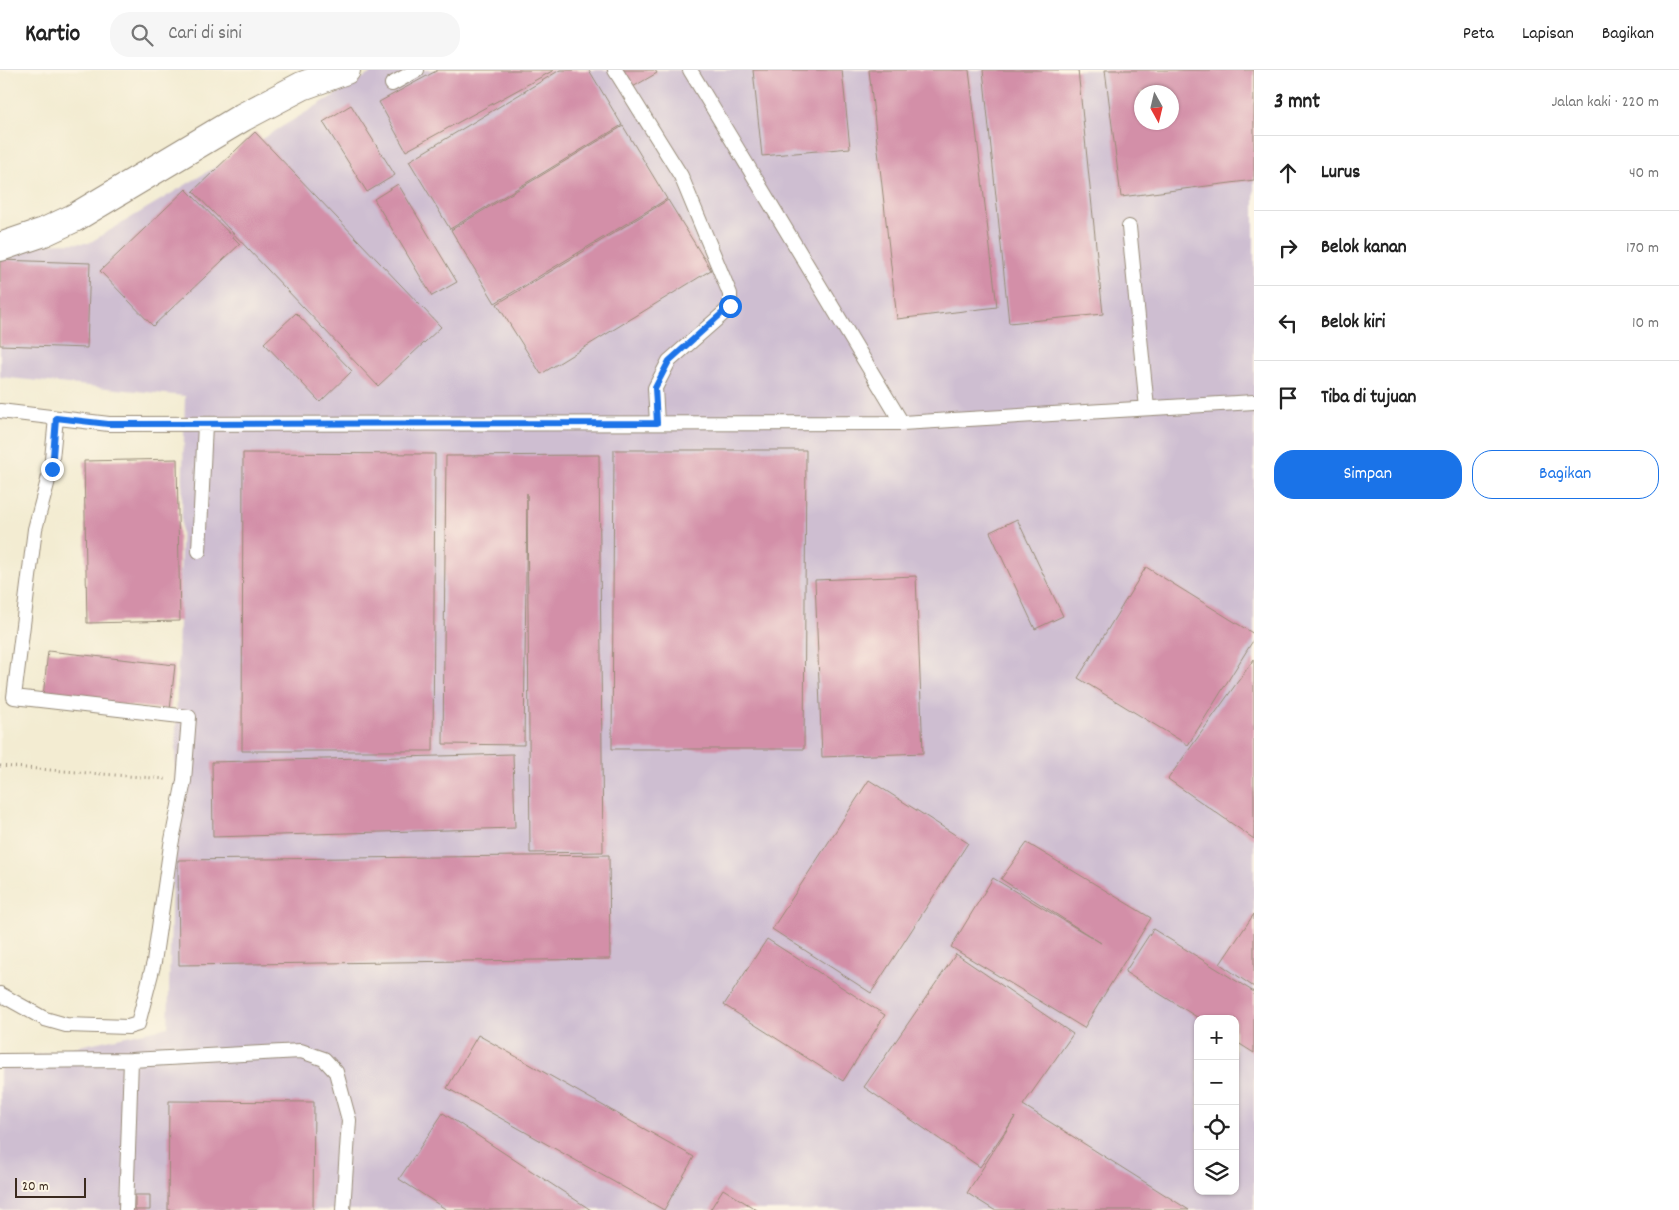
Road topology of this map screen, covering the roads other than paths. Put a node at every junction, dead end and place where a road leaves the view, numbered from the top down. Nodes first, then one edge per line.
1 (346, 70) edge
2 (417, 70) edge
3 (615, 70) edge
4 (690, 70) edge
5 (392, 84) dead end
6 (1129, 227) dead end
7 (0, 247) edge
8 (1254, 402) edge
9 (1147, 408) junction
10 (0, 411) edge
11 (56, 418) junction
12 (657, 423) junction
13 (902, 423) junction
14 (205, 424) junction
15 (199, 551) dead end
16 (0, 994) edge
17 (131, 1060) junction
18 (0, 1061) edge
19 (126, 1210) edge
20 (343, 1210) edge

1 - 7 street
2 - 5 lane
3 - 12 lane
4 - 13 lane
6 - 9 lane
8 - 9 lane
9 - 13 lane
10 - 11 lane
11 - 14 lane
11 - 16 lane
12 - 13 lane
12 - 14 lane
14 - 15 lane
17 - 18 lane
17 - 19 lane
17 - 20 lane

